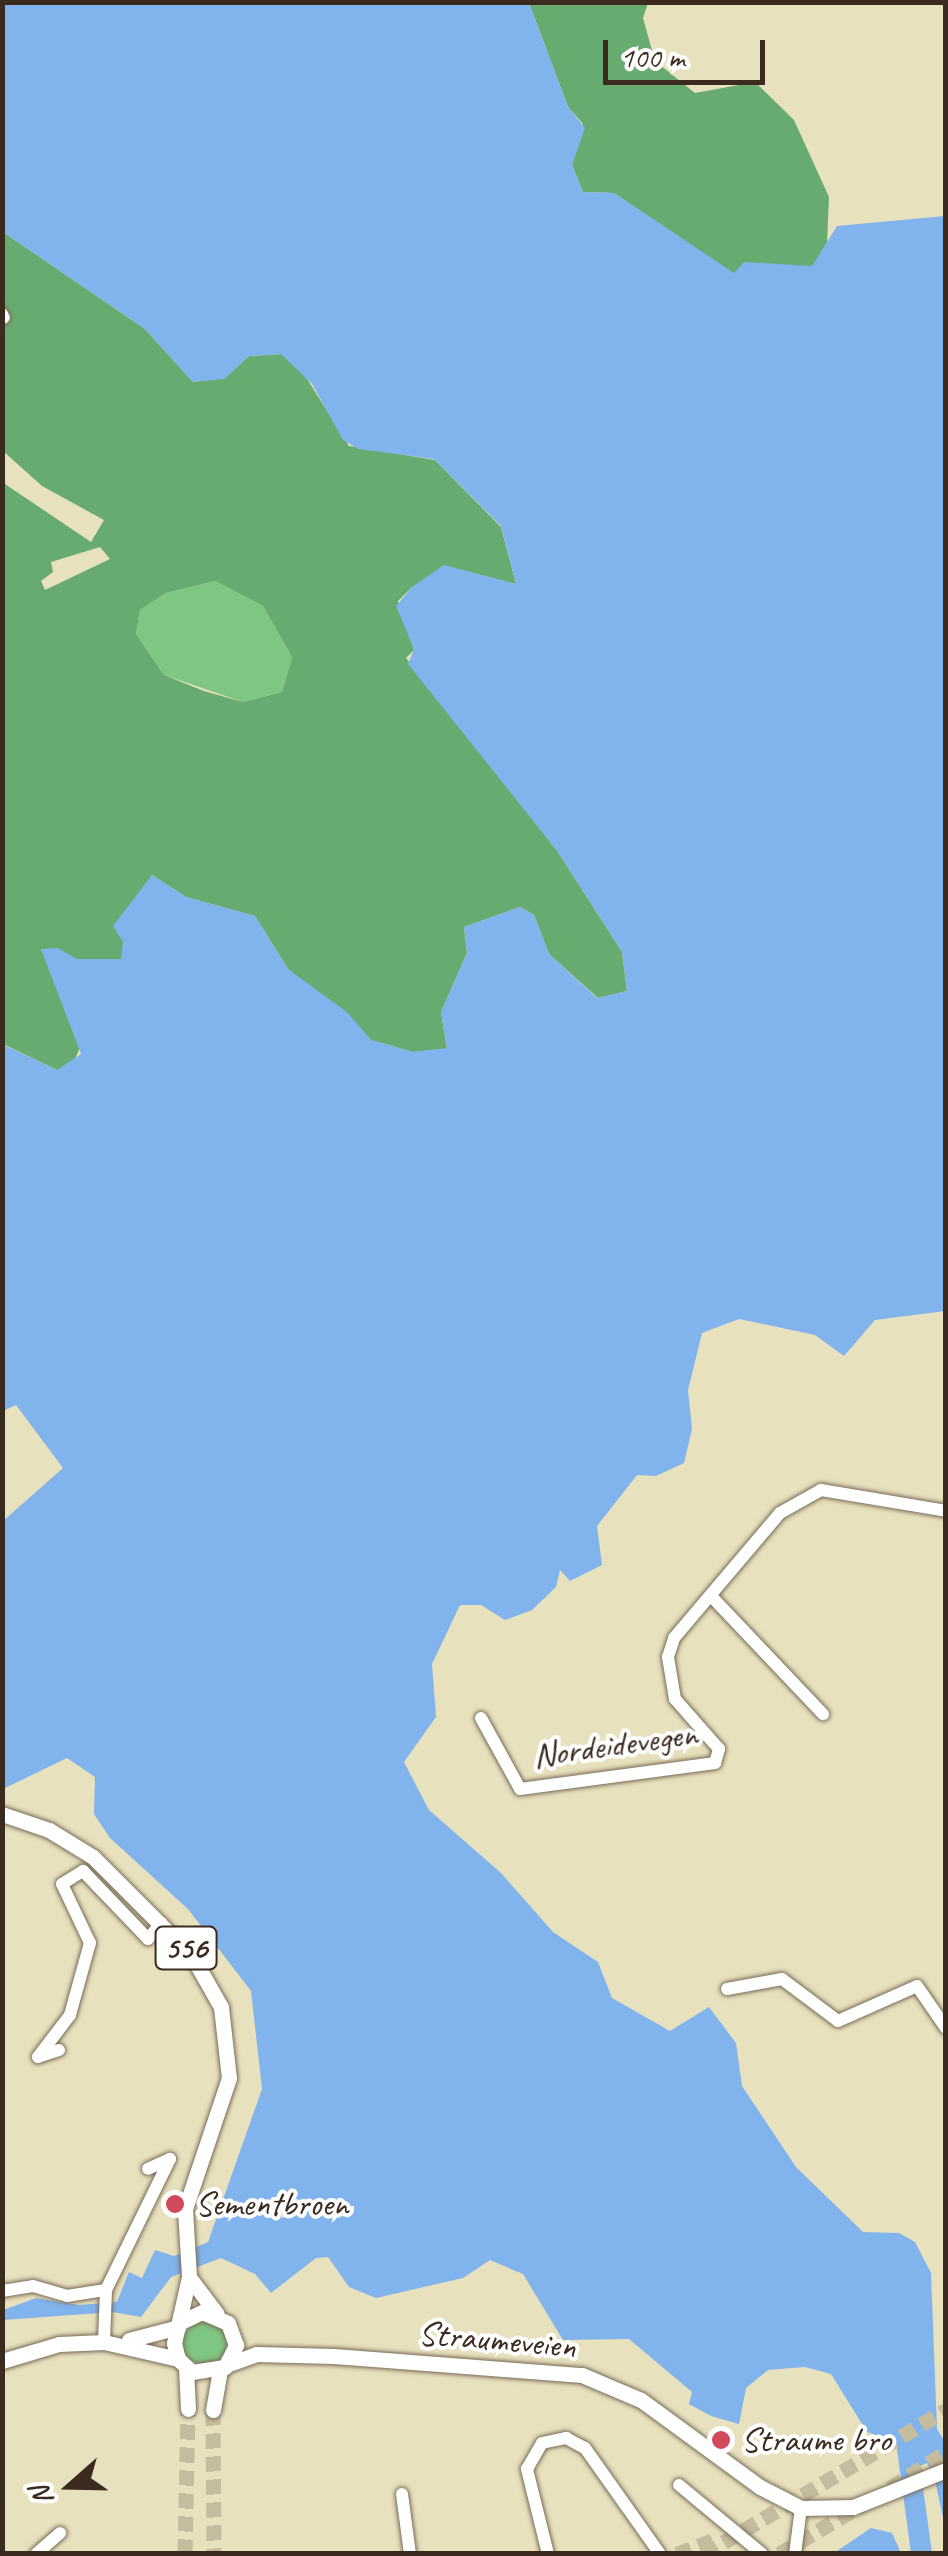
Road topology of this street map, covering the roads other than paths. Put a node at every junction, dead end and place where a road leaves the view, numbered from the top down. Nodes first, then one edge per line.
1 (946, 1511) edge
2 (710, 1596) junction
3 (823, 1714) dead end
4 (481, 1718) dead end
5 (2, 1814) edge
6 (162, 1923) junction
7 (726, 1989) dead end
8 (946, 2028) edge
9 (59, 2050) dead end
10 (148, 2169) dead end
11 (189, 2277) junction
12 (2, 2290) edge
13 (107, 2302) junction
14 (216, 2314) junction
15 (181, 2324) junction
16 (231, 2326) junction
17 (104, 2342) junction
18 (122, 2342) junction
19 (302, 2356) junction
20 (2, 2361) edge
21 (182, 2363) junction
22 (224, 2367) junction
23 (188, 2409) tunnel mouth
24 (212, 2410) tunnel mouth
25 (946, 2470) edge
26 (679, 2485) dead end
27 (402, 2494) dead end
28 (802, 2508) junction
29 (60, 2533) dead end
30 (36, 2554) edge
31 (410, 2554) edge
32 (548, 2554) edge
33 (660, 2554) edge
34 (762, 2554) edge
35 (795, 2554) edge

1 - 2 street, Nordeidevegen
2 - 3 street
2 - 4 street, Nordeidevegen
5 - 6 main road, 556
6 - 9 street
6 - 11 main road, 556
7 - 8 street
10 - 13 street
11 - 14 main road, 556
11 - 15 main road, 556
12 - 13 street
13 - 17 street
14 - 15 main road
14 - 16 main road, 556
15 - 18 main road
15 - 21 main road, 556
16 - 19 main road, Straumeveien / 556
16 - 22 main road
17 - 18 main road
17 - 20 main road
18 - 21 main road
19 - 22 main road, Straumeveien / 556
19 - 28 main road, Straumeveien / 556
21 - 22 main road, 556
21 - 23 main road
22 - 24 main road
25 - 28 main road
26 - 34 street
27 - 31 street
28 - 35 street
29 - 30 street
32 - 33 street

